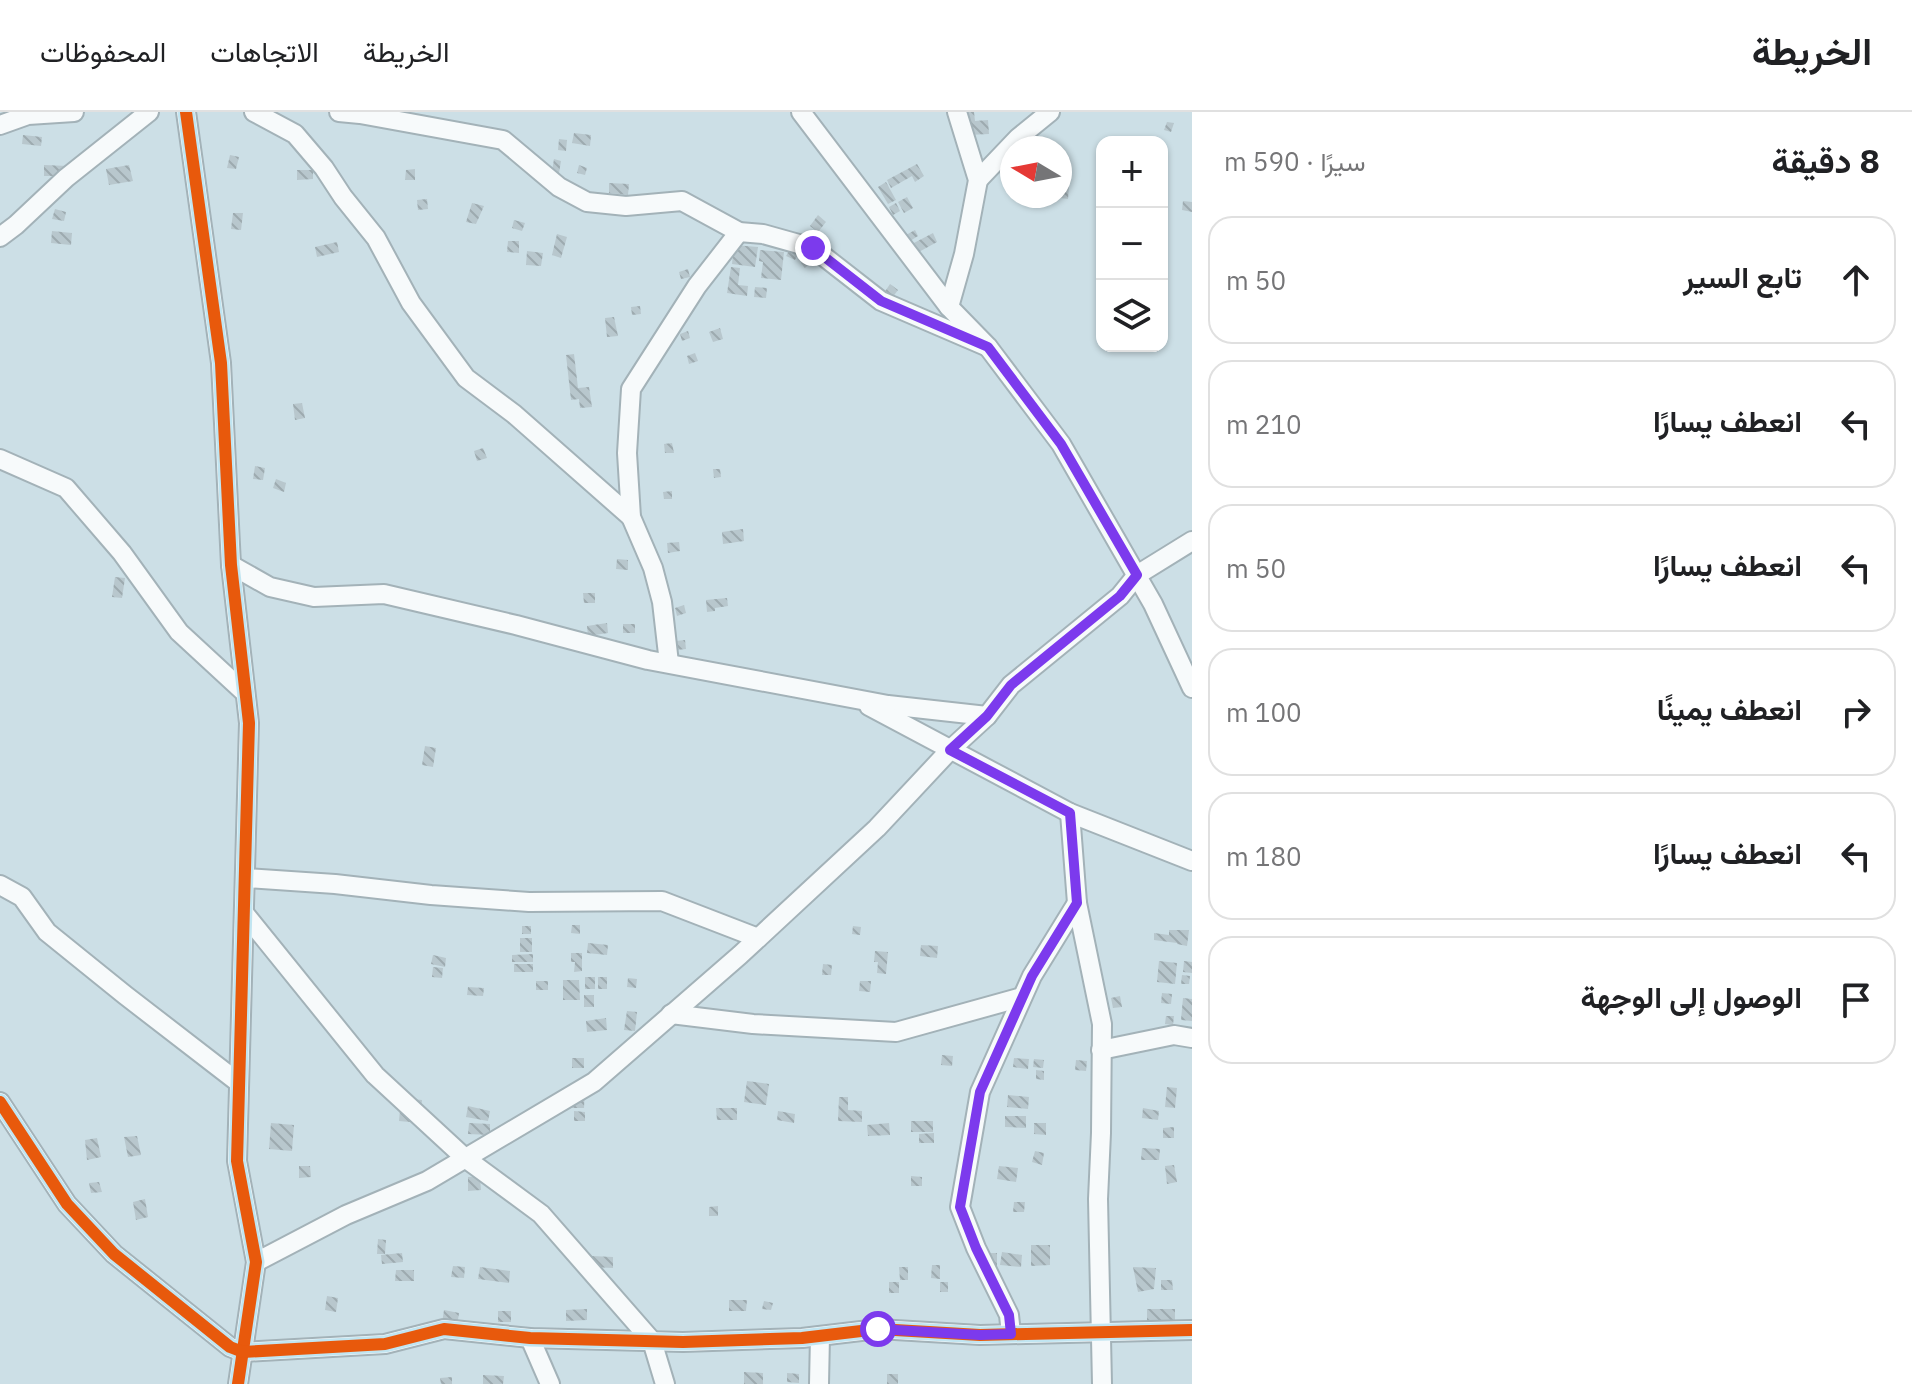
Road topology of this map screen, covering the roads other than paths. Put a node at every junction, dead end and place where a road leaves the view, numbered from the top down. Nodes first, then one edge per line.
1 (74, 112) edge
2 (149, 112) edge
3 (186, 112) edge
4 (254, 112) edge
5 (339, 112) edge
6 (801, 112) edge
7 (957, 112) edge
8 (1050, 112) edge
9 (0, 125) edge
10 (978, 180) junction
11 (739, 232) junction
12 (0, 237) edge
13 (949, 307) junction
14 (988, 347) junction
15 (0, 459) edge
16 (631, 517) junction
17 (1192, 541) edge
18 (231, 565) junction
19 (1137, 575) junction
20 (669, 663) junction
21 (1192, 688) edge
22 (244, 692) junction
23 (852, 698) junction
24 (987, 716) junction
25 (950, 750) junction
26 (1070, 813) junction
27 (1192, 861) edge
28 (245, 878) junction
29 (0, 885) edge
30 (1077, 903) junction
31 (244, 913) junction
32 (758, 938) junction
33 (1022, 997) junction
34 (671, 1014) junction
35 (1192, 1038) edge
36 (1101, 1050) junction
37 (239, 1083) junction
38 (0, 1102) edge
39 (465, 1158) junction
40 (256, 1262) junction
41 (1192, 1330) edge
42 (1100, 1332) junction
43 (1011, 1334) junction
44 (820, 1336) junction
45 (530, 1338) junction
46 (652, 1341) junction
47 (243, 1352) junction
48 (238, 1384) edge
49 (550, 1384) edge
50 (665, 1384) edge
51 (819, 1384) edge
52 (1102, 1384) edge

1 - 9 street
2 - 12 street
3 - 18 street
4 - 16 street
5 - 11 street
6 - 13 street
7 - 10 street
8 - 10 street
10 - 13 street
11 - 14 street
11 - 16 street
13 - 14 street
14 - 19 street
15 - 22 street
16 - 20 street
17 - 19 street
18 - 20 street
18 - 22 street
19 - 21 street
19 - 24 street
20 - 23 street
22 - 28 street
23 - 24 street
23 - 25 street
24 - 25 street
25 - 26 street
25 - 32 street
26 - 27 street
26 - 30 street
28 - 31 street
28 - 32 street
29 - 37 street
30 - 33 street
30 - 36 street
31 - 37 street
31 - 39 street
32 - 34 street
33 - 34 street
33 - 43 street
34 - 39 street
35 - 36 street
36 - 42 street
37 - 40 street
38 - 47 street
39 - 40 street
39 - 46 street
40 - 47 street
41 - 42 street
42 - 43 street
42 - 52 street
43 - 44 street
44 - 46 street
44 - 51 street
45 - 46 street
45 - 47 street
45 - 49 street
46 - 50 street
47 - 48 street

